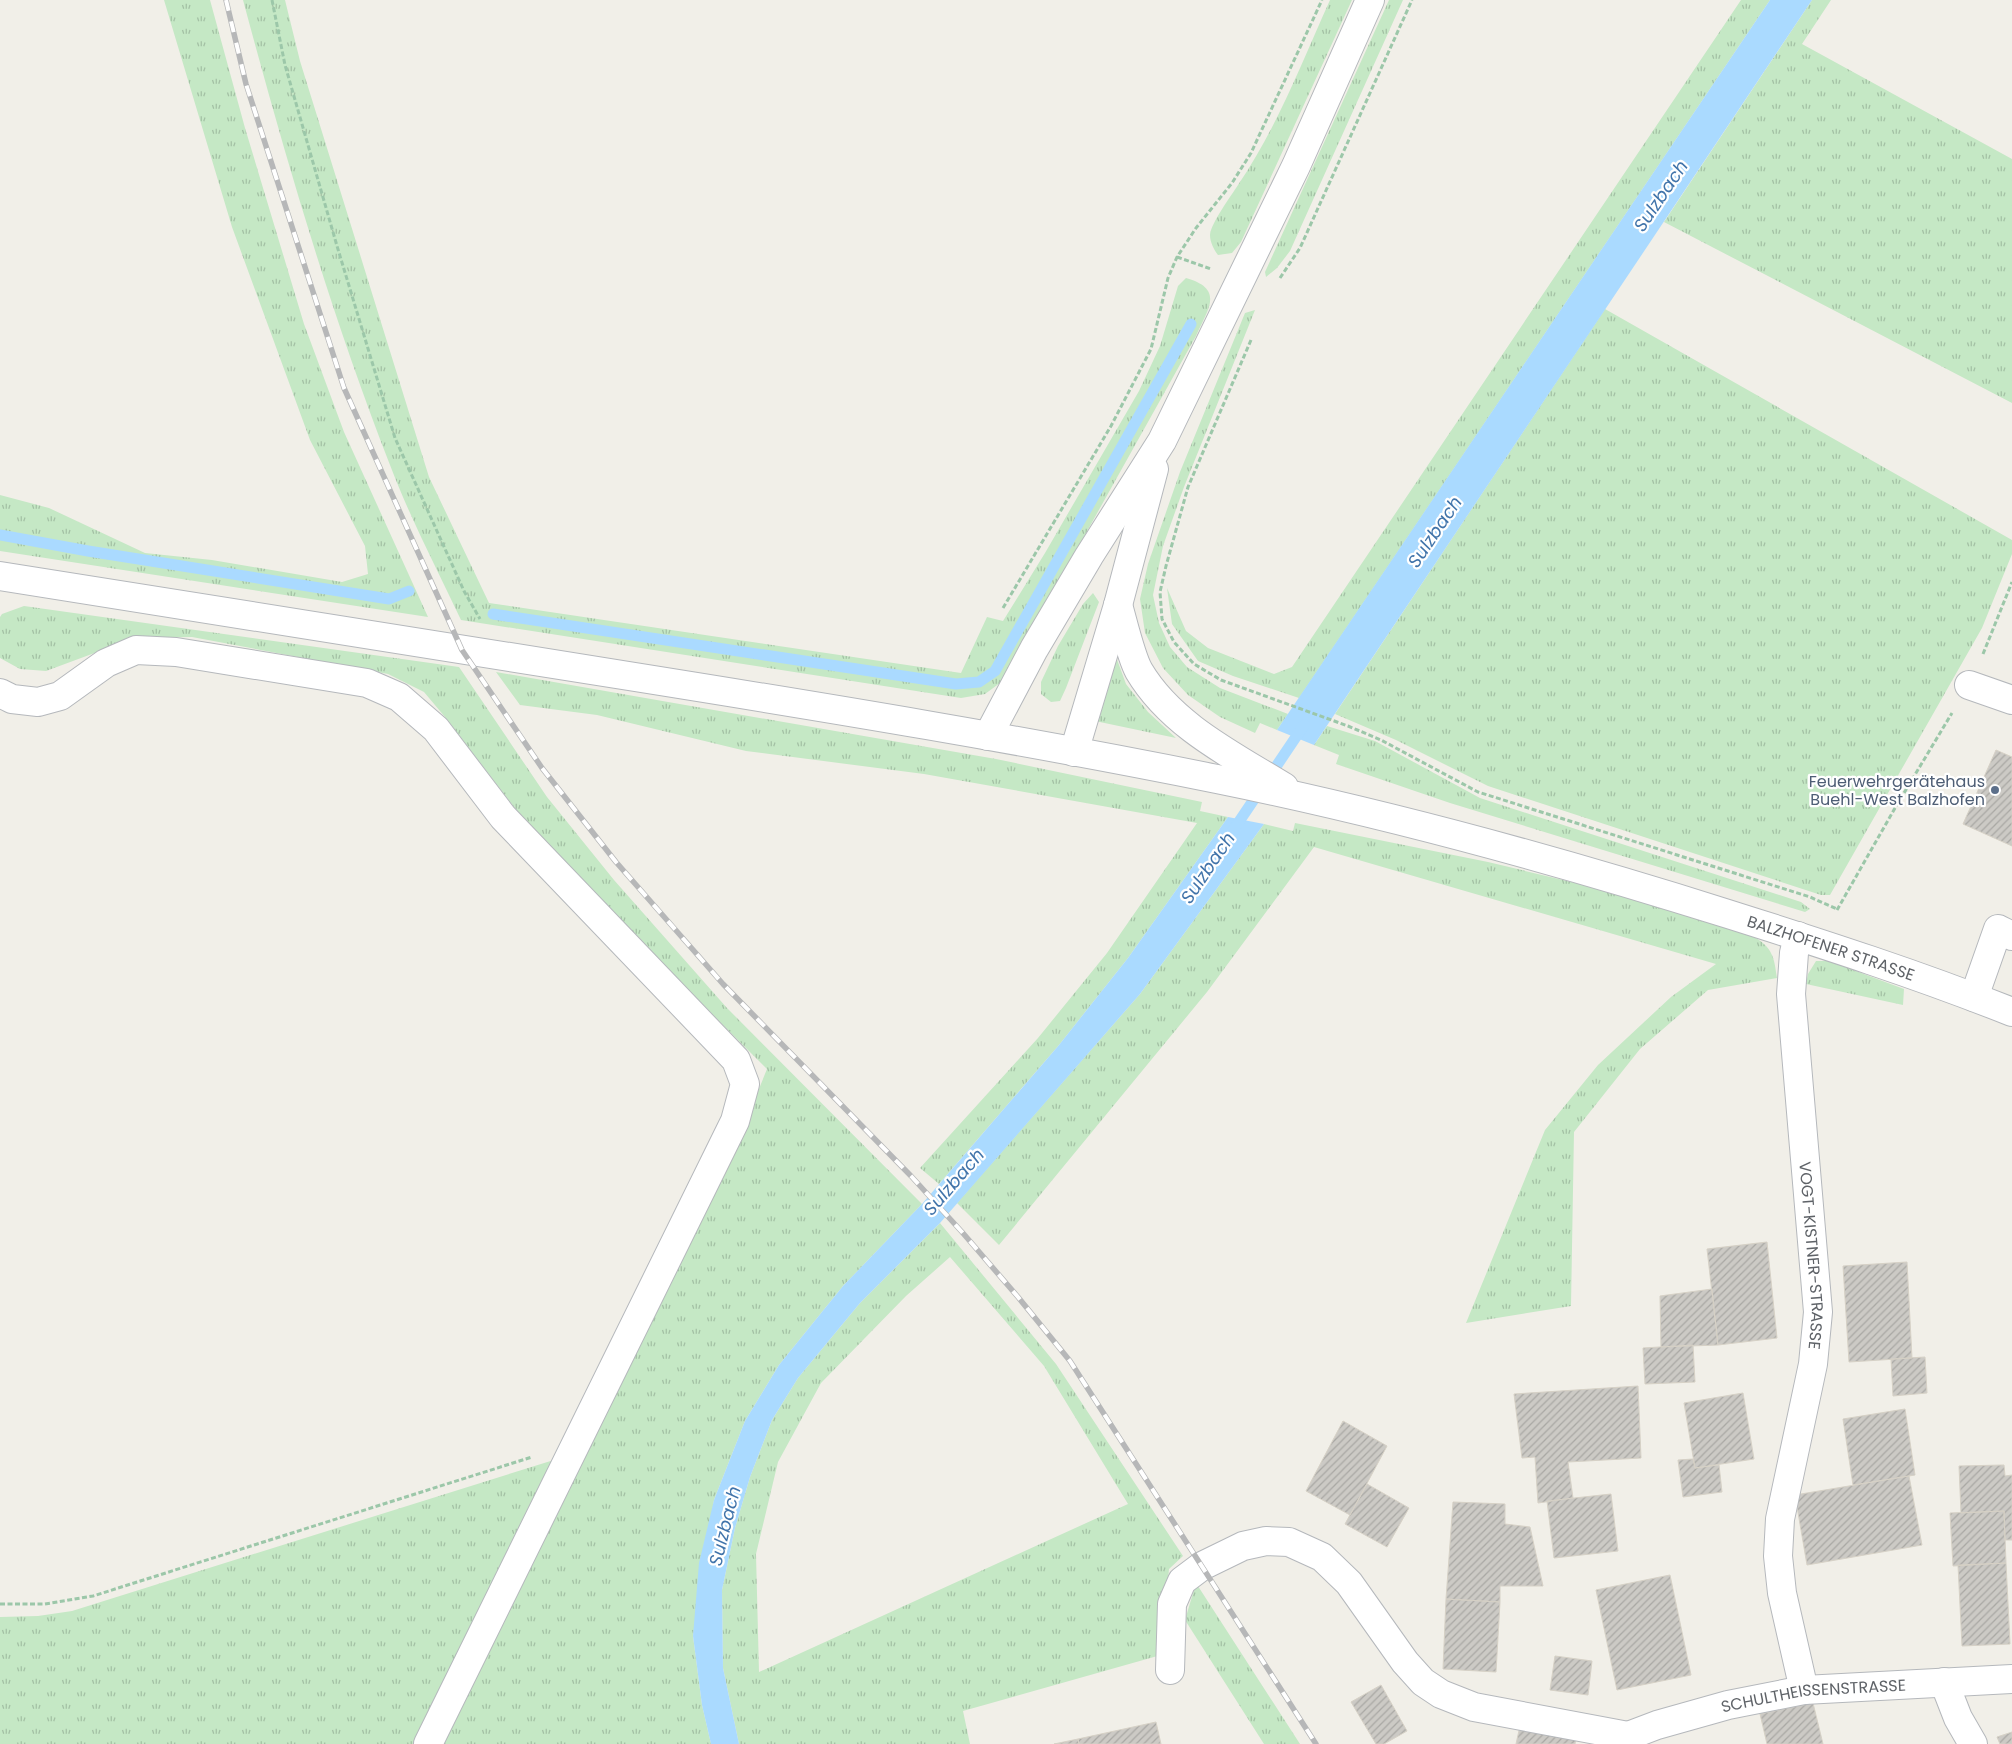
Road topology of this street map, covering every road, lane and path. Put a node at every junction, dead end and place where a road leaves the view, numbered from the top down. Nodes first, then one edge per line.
1 (272, 0) edge
2 (1322, 0) edge
3 (1370, 0) edge
4 (1412, 0) edge
5 (1276, 283) dead end
6 (1251, 339) dead end
7 (1162, 441) junction
8 (0, 576) edge
9 (2012, 582) edge
10 (1118, 605) junction
11 (1003, 608) dead end
12 (502, 656) junction
13 (1969, 684) junction
14 (0, 693) edge
15 (2012, 700) edge
16 (988, 736) junction
17 (1074, 752) junction
18 (1303, 798) junction
19 (1798, 936) junction
20 (2012, 936) edge
21 (1974, 997) junction
22 (2012, 1012) edge
23 (575, 1444) junction
24 (0, 1604) edge
25 (1170, 1670) dead end
26 (2012, 1679) edge
27 (1944, 1682) junction
28 (1804, 1690) junction
29 (1626, 1740) edge
30 (428, 1744) edge
31 (1973, 1744) edge

1 - 12 path
2 - 11 path
3 - 7 street
4 - 5 path
6 - 13 path
7 - 10 street
7 - 16 street
8 - 12 street, BALZHOFENER STRASSE
9 - 13 path
10 - 17 street
10 - 18 street
12 - 16 street, BALZHOFENER STRASSE
13 - 15 street
14 - 23 street
16 - 17 street, BALZHOFENER STRASSE
17 - 18 street, BALZHOFENER STRASSE
18 - 19 street, BALZHOFENER STRASSE
19 - 21 street, BALZHOFENER STRASSE
19 - 28 street, VOGT-KISTNER-STRASSE
20 - 21 street
21 - 22 street, BALZHOFENER STRASSE
23 - 24 path
23 - 30 street
25 - 29 street
26 - 27 street, SCHULTHEISSENSTRASSE
27 - 28 street, SCHULTHEISSENSTRASSE
27 - 31 street
28 - 29 street, SCHULTHEISSENSTRASSE

